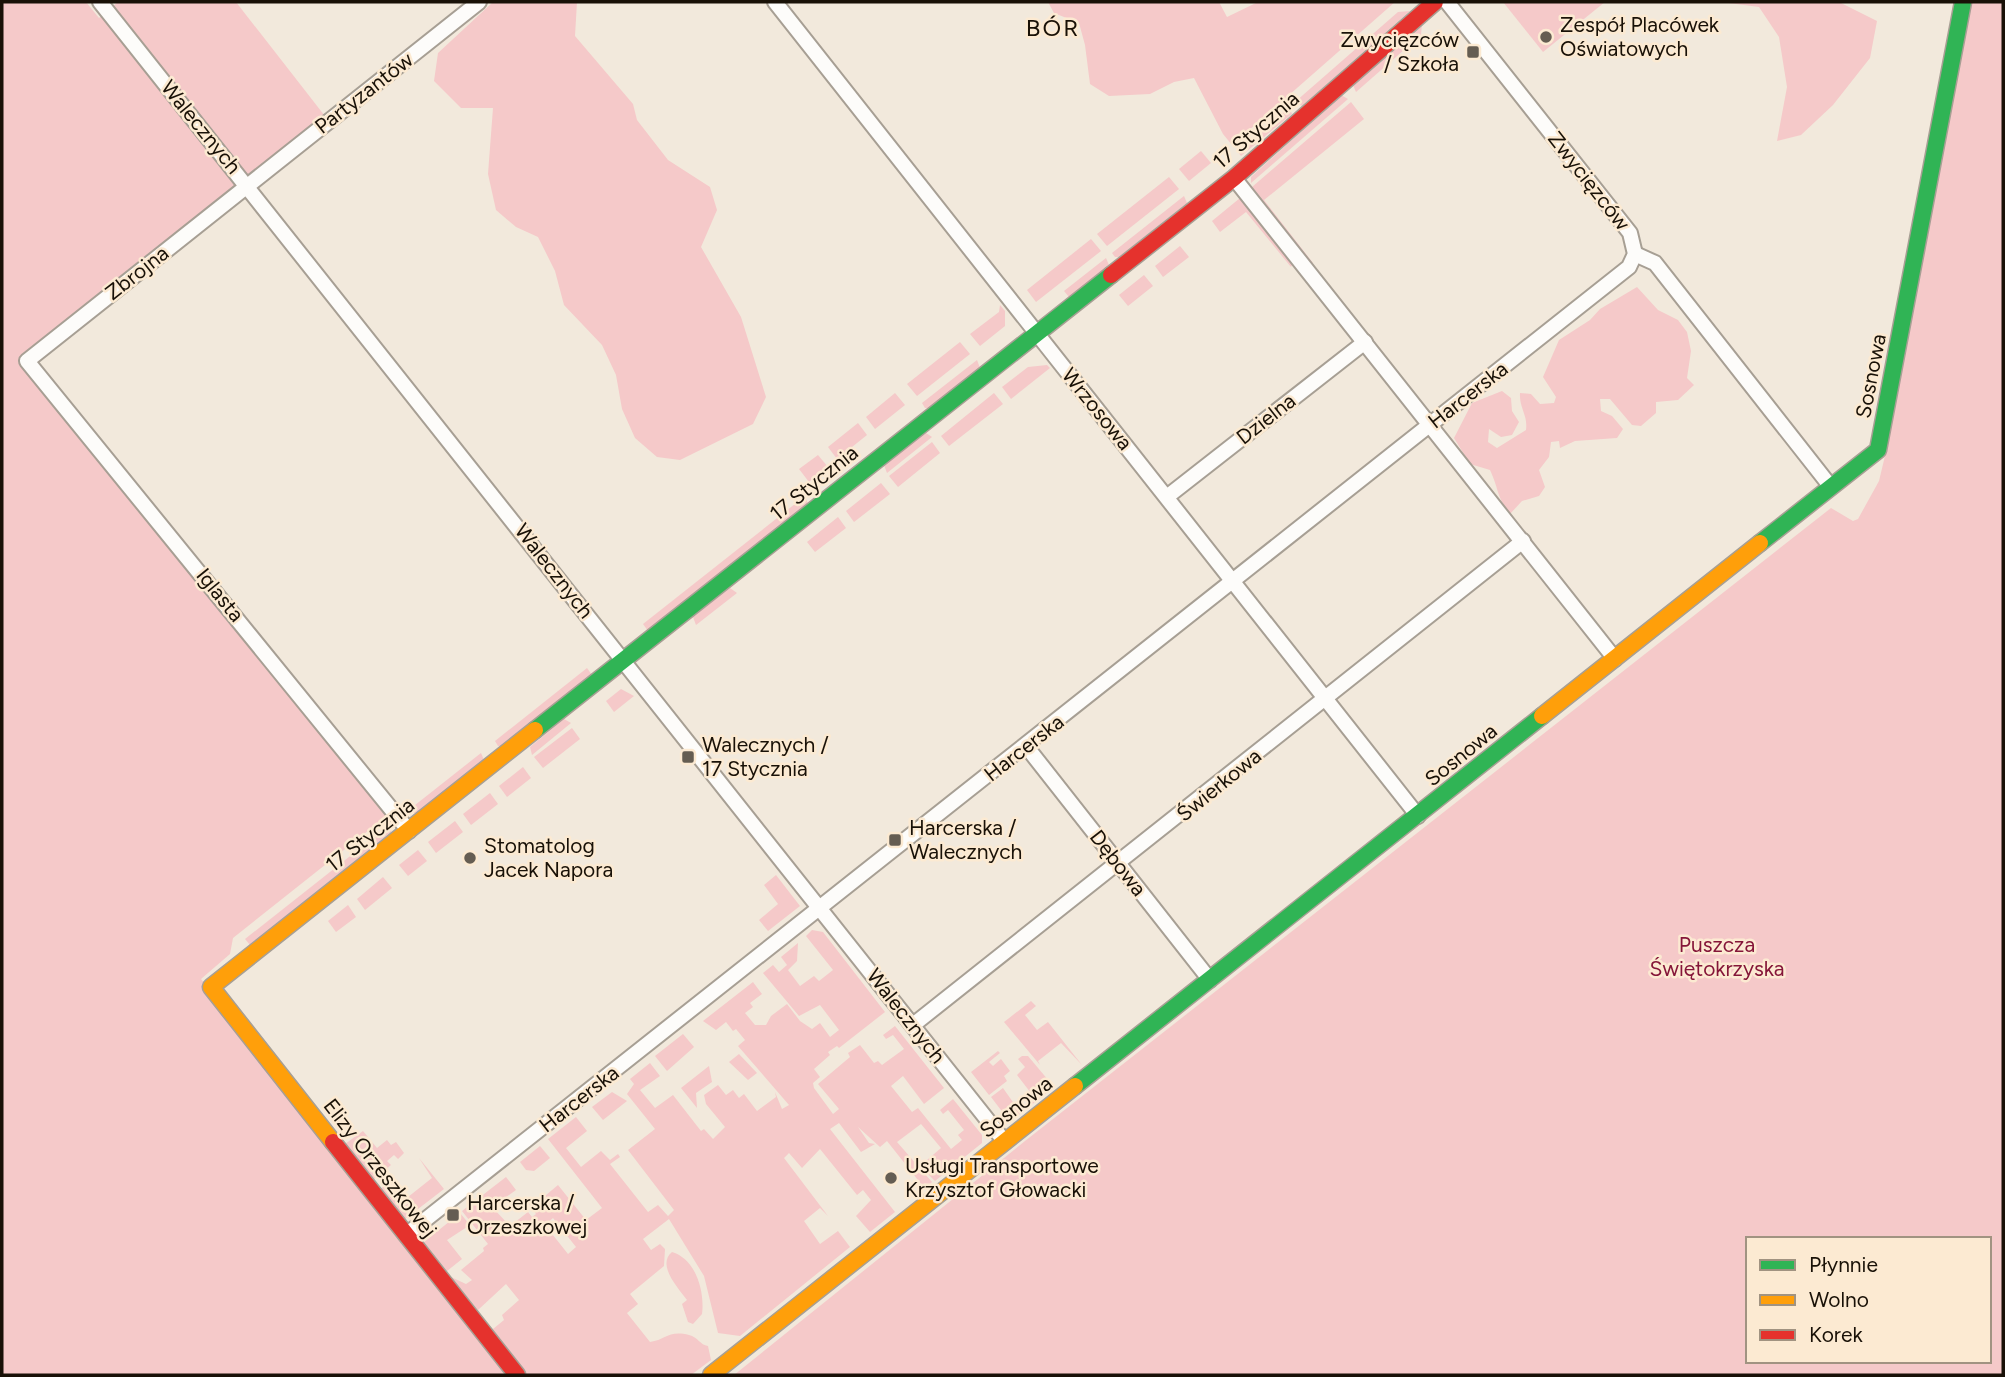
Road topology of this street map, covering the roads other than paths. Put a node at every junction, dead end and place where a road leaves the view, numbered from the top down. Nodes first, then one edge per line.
1 (100, 2) edge
2 (479, 2) edge
3 (775, 2) edge
4 (1435, 2) edge
5 (1447, 2) edge
6 (1963, 2) edge
7 (1234, 178) junction
8 (248, 185) junction
9 (1635, 254) junction
10 (1036, 333) junction
11 (1365, 341) junction
12 (27, 361) joint
13 (1431, 424) junction
14 (1831, 487) junction
15 (1168, 496) junction
16 (1523, 541) junction
17 (1235, 581) junction
18 (1615, 659) junction
19 (625, 660) junction
20 (1326, 699) junction
21 (1026, 746) junction
22 (1419, 816) junction
23 (410, 831) junction
24 (1119, 864) junction
25 (821, 909) junction
26 (1210, 980) junction
27 (211, 987) joint
28 (913, 1025) junction
29 (1006, 1142) junction
30 (406, 1235) junction
31 (517, 1375) edge
32 (711, 1375) edge

1 - 8 street, Walecznych
2 - 8 street, Partyzantów
3 - 10 street, Wrzosowa
4 - 7 street, 17 Stycznia
5 - 9 street, Zwycięzców
6 - 14 street, Sosnowa
7 - 10 street, 17 Stycznia
7 - 11 street
8 - 12 street, Zbrojna
8 - 19 street, Walecznych
9 - 13 street, Harcerska
9 - 14 street, Zwycięzców
10 - 15 street, Wrzosowa
10 - 19 street, 17 Stycznia
11 - 13 street
11 - 15 street, Dzielna
12 - 23 street, Iglasta
13 - 16 street
13 - 17 street, Harcerska
14 - 18 street, Sosnowa
15 - 17 street, Wrzosowa
16 - 18 street
16 - 20 street, Świerkowa
17 - 20 street, Wrzosowa
17 - 21 street, Harcerska
18 - 22 street, Sosnowa
19 - 23 street, 17 Stycznia
19 - 25 street, Walecznych
20 - 22 street, Wrzosowa
20 - 24 street, Świerkowa
21 - 24 street, Dębowa
21 - 25 street, Harcerska
22 - 26 street, Sosnowa
23 - 27 street, 17 Stycznia
24 - 26 street, Dębowa
24 - 28 street, Świerkowa
25 - 28 street, Walecznych
25 - 30 street, Harcerska
26 - 29 street, Sosnowa
27 - 30 street, Elizy Orzeszkowej
28 - 29 street, Walecznych
29 - 32 street, Sosnowa
30 - 31 street, Elizy Orzeszkowej

